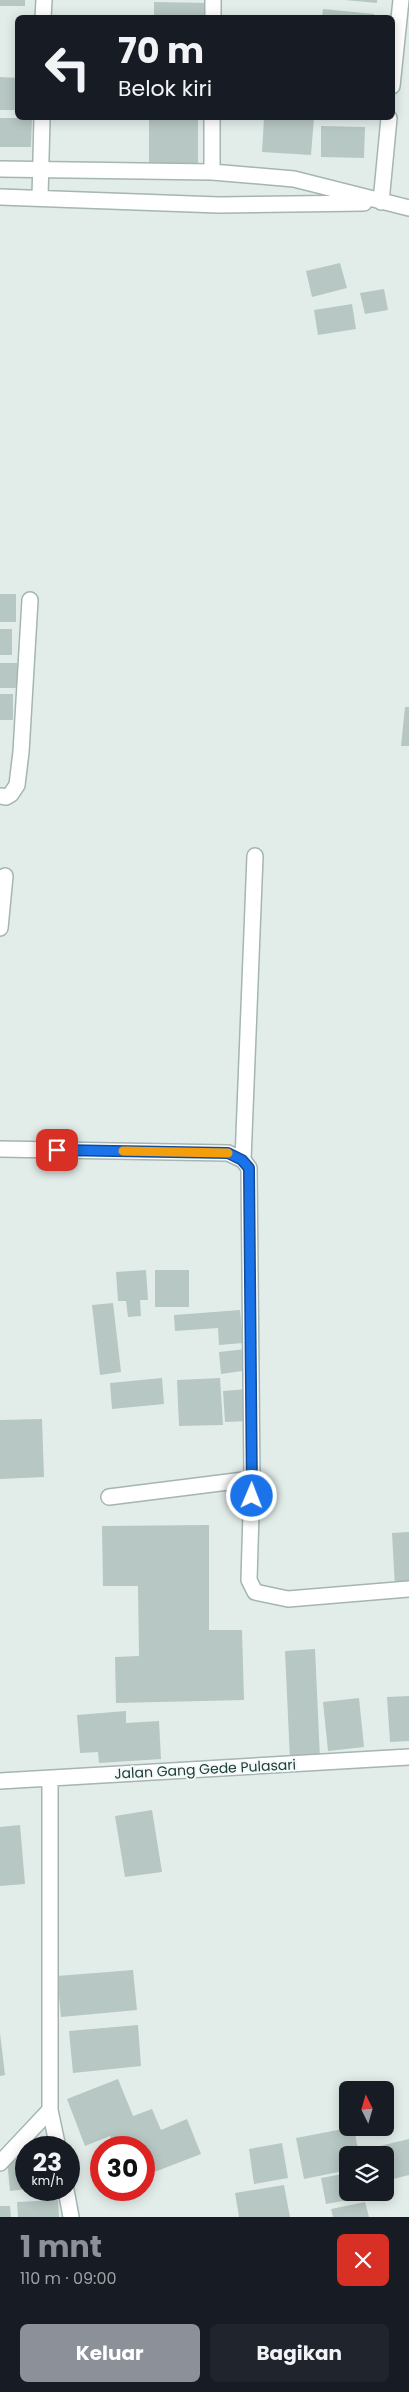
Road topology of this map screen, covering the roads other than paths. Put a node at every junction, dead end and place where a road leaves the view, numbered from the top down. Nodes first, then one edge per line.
1 (44, 0) edge
2 (212, 0) edge
3 (401, 0) edge
4 (44, 15) edge
5 (212, 15) edge
6 (395, 57) edge
7 (42, 120) edge
8 (212, 120) edge
9 (389, 120) edge
10 (0, 169) edge
11 (42, 170) junction
12 (212, 172) junction
13 (0, 197) edge
14 (40, 197) junction
15 (381, 202) junction
16 (409, 208) edge
17 (30, 600) dead end
18 (0, 796) edge
19 (255, 856) dead end
20 (5, 876) dead end
21 (0, 928) edge
22 (0, 1149) edge
23 (242, 1160) junction
24 (252, 1479) junction
25 (109, 1497) dead end
26 (409, 1589) edge
27 (409, 1757) edge
28 (50, 1779) junction
29 (0, 1781) edge
30 (50, 2110) junction
31 (55, 2136) edge
32 (0, 2163) edge
33 (68, 2201) edge
34 (71, 2217) edge

1 - 4 street
2 - 5 street
3 - 6 street
7 - 11 street
8 - 12 street
9 - 15 street
10 - 11 street
11 - 12 street
11 - 14 street
12 - 15 street
13 - 14 street
14 - 15 street
15 - 16 street
17 - 18 street
19 - 23 street
20 - 21 street
22 - 23 street
23 - 24 street
24 - 25 street
24 - 26 street
27 - 28 street, Jalan Gang Gede Pulasari
28 - 29 street, Jalan Gang Gede Pulasari
28 - 30 street
30 - 31 street
30 - 32 street
33 - 34 street

